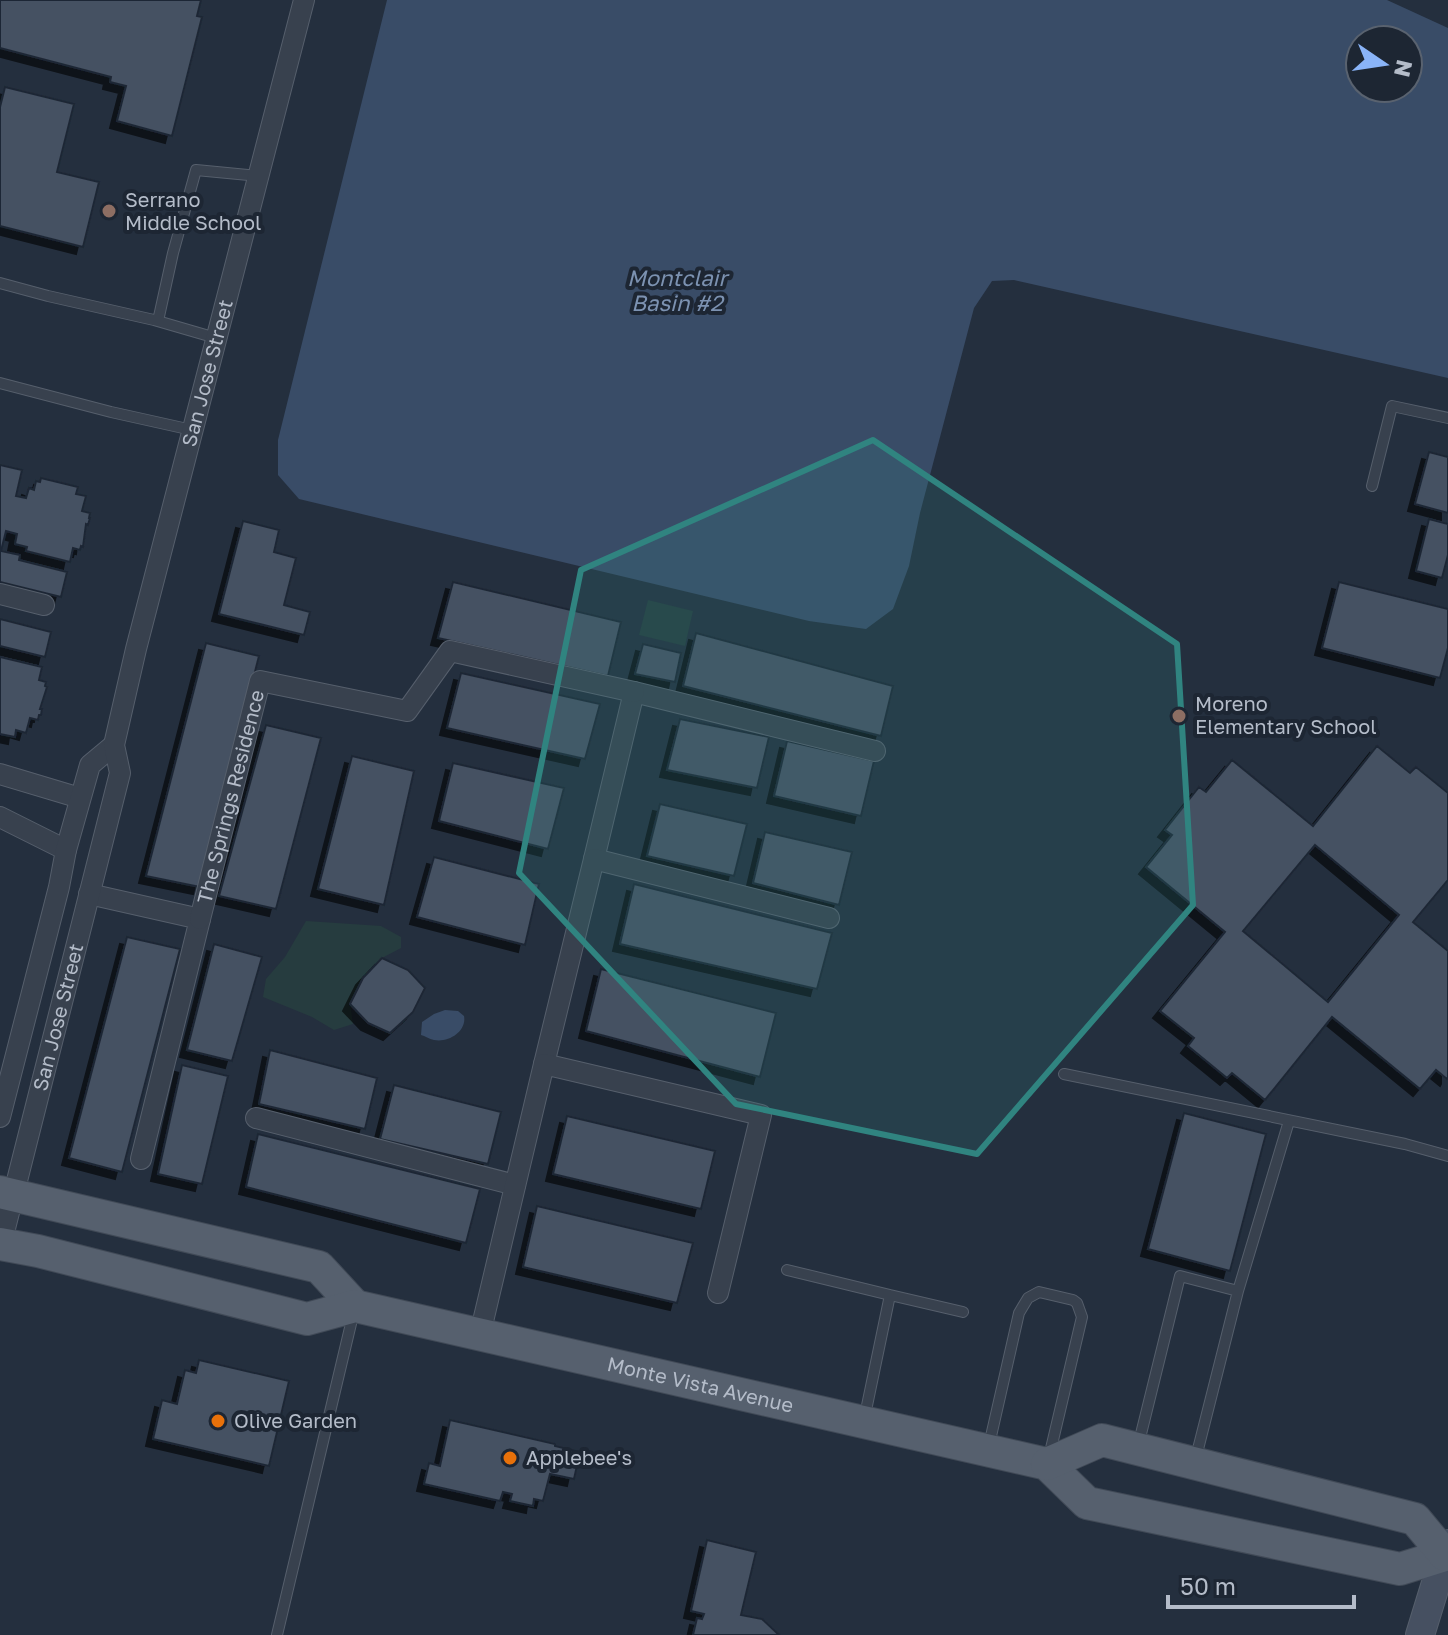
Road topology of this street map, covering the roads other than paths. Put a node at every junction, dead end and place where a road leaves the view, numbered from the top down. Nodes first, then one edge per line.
1 (304, 0) edge
2 (259, 176) junction
3 (0, 283) edge
4 (158, 321) junction
5 (216, 338) junction
6 (0, 383) edge
7 (1448, 418) edge
8 (192, 430) junction
9 (1372, 486) dead end
10 (0, 594) edge
11 (44, 605) dead end
12 (634, 692) junction
13 (114, 745) junction
14 (875, 751) dead end
15 (0, 774) edge
16 (80, 798) junction
17 (0, 817) edge
18 (66, 850) junction
19 (594, 859) junction
20 (89, 894) junction
21 (829, 918) dead end
22 (200, 919) junction
23 (544, 1064) junction
24 (1064, 1074) dead end
25 (0, 1117) edge
26 (256, 1118) dead end
27 (1289, 1121) junction
28 (1448, 1156) edge
29 (141, 1159) dead end
30 (515, 1185) junction
31 (6, 1194) edge
32 (0, 1245) edge
33 (787, 1270) dead end
34 (1238, 1291) junction
35 (718, 1293) dead end
36 (890, 1295) junction
37 (355, 1306) junction
38 (963, 1312) dead end
39 (480, 1334) junction
40 (864, 1422) junction
41 (1137, 1449) junction
42 (988, 1451) junction
43 (1194, 1463) junction
44 (1047, 1464) junction
45 (1447, 1551) edge
46 (277, 1635) edge
47 (1420, 1635) edge

1 - 2 street, San Jose Street
2 - 4 lane
2 - 5 street, San Jose Street
3 - 4 lane
4 - 5 lane
5 - 8 street, San Jose Street
6 - 8 lane
7 - 9 lane
8 - 13 street, San Jose Street
10 - 11 street
12 - 14 street
12 - 19 street
12 - 22 street, The Springs Residence
13 - 16 street, San Jose Street
13 - 20 street, San Jose Street
15 - 16 street
16 - 18 street, San Jose Street
17 - 18 street
18 - 25 street, San Jose Street
19 - 21 street
19 - 23 street
20 - 22 street, The Springs Residence
20 - 31 street, San Jose Street
22 - 29 street, The Springs Residence
23 - 30 street
23 - 35 street
24 - 27 lane
26 - 30 street
27 - 28 lane
27 - 34 lane
30 - 39 street
31 - 32 street, San Jose Street
31 - 37 main road
32 - 37 main road, Monte Vista Avenue
33 - 36 lane
34 - 41 lane
34 - 43 lane
36 - 38 lane
36 - 40 lane
37 - 39 main road, Monte Vista Avenue
37 - 46 lane
39 - 40 main road, Monte Vista Avenue
40 - 42 main road, Monte Vista Avenue
41 - 43 main road
41 - 44 main road
42 - 44 main road, Monte Vista Avenue
42 - 44 lane
43 - 45 main road
44 - 45 main road
45 - 47 street

